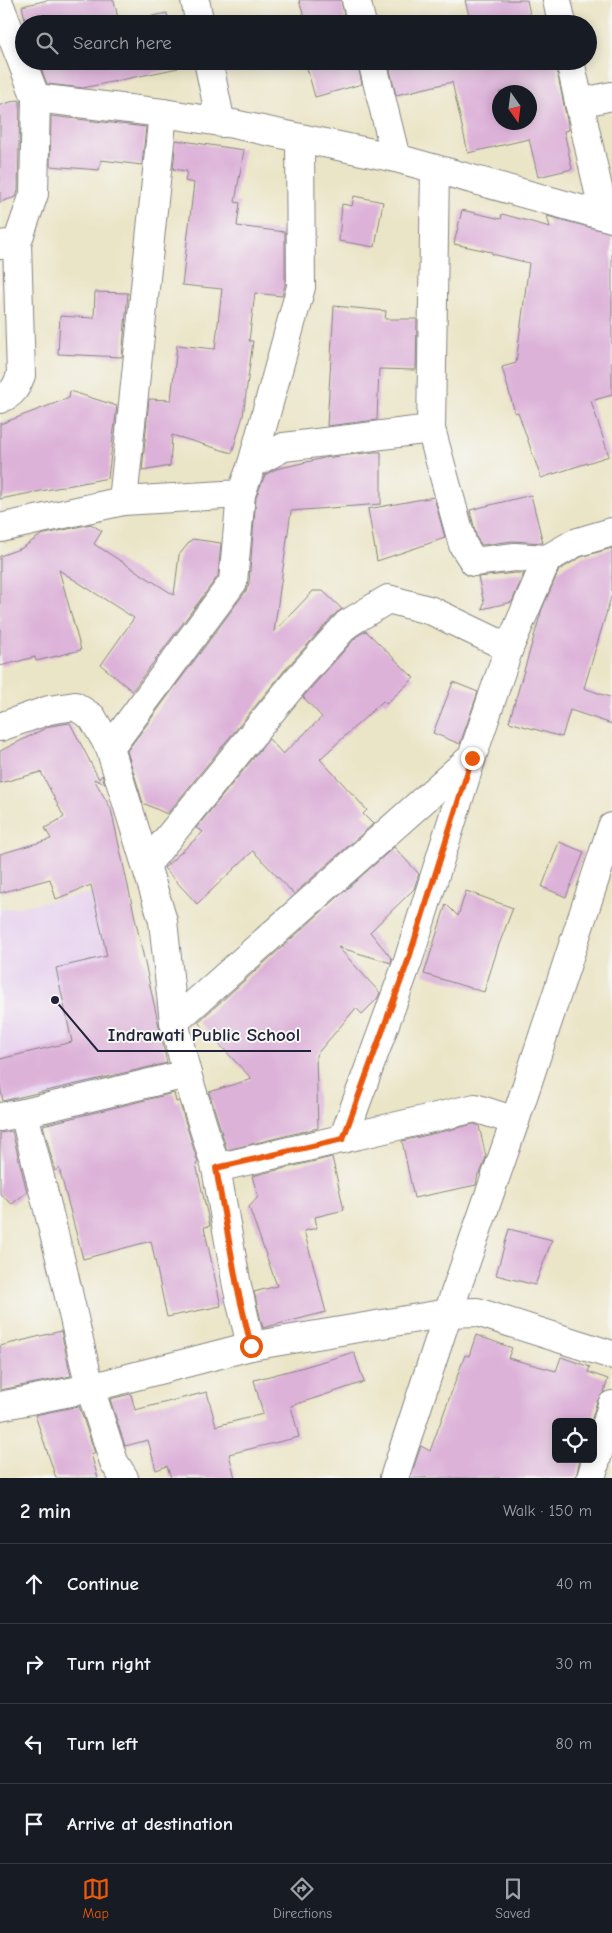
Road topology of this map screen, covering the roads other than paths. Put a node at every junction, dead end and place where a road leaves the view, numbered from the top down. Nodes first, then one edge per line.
1 (195, 0) edge
2 (356, 0) edge
3 (557, 0) edge
4 (0, 6) edge
5 (198, 15) edge
6 (360, 15) edge
7 (560, 15) edge
8 (15, 44) edge
9 (25, 70) edge
10 (210, 70) edge
11 (374, 70) edge
12 (572, 70) edge
13 (612, 96) edge
14 (36, 98) junction
15 (579, 102) junction
16 (163, 113) junction
17 (221, 123) junction
18 (300, 139) junction
19 (396, 158) junction
20 (435, 169) junction
21 (608, 216) edge
22 (8, 244) edge
23 (0, 399) edge
24 (431, 430) junction
25 (252, 464) junction
26 (242, 494) junction
27 (124, 501) junction
28 (0, 528) edge
29 (612, 532) edge
30 (547, 559) junction
31 (509, 648) junction
32 (0, 727) edge
33 (110, 748) junction
34 (472, 758) junction
35 (612, 827) edge
36 (146, 865) junction
37 (174, 1022) junction
38 (187, 1074) junction
39 (12, 1115) edge
40 (515, 1121) junction
41 (343, 1139) junction
42 (216, 1168) junction
43 (448, 1313) junction
44 (251, 1346) junction
45 (612, 1355) edge
46 (90, 1388) junction
47 (612, 1405) edge
48 (0, 1406) edge
49 (124, 1478) edge
50 (394, 1478) edge
51 (591, 1478) edge

1 - 5 street
2 - 6 street
3 - 7 street
4 - 8 street
9 - 14 street
10 - 17 street
11 - 19 street
12 - 15 street
13 - 15 street
14 - 16 street
14 - 22 street
15 - 21 street
16 - 17 street
16 - 27 street
17 - 18 street
18 - 19 street
18 - 25 street
19 - 20 street
20 - 21 street
20 - 24 street
22 - 23 street
24 - 25 street
24 - 30 street
25 - 26 street
26 - 27 street
26 - 33 street
27 - 28 street
29 - 30 street
30 - 31 street
31 - 34 street
31 - 36 street
32 - 33 street
33 - 36 street
34 - 37 street
34 - 41 street
35 - 40 street
36 - 37 street
37 - 38 street
38 - 39 street
38 - 42 street
39 - 46 street
40 - 41 street
40 - 43 street
41 - 42 street
42 - 44 street
43 - 44 street
43 - 45 street
43 - 50 street
44 - 46 street
46 - 48 street
46 - 49 street
47 - 51 street

